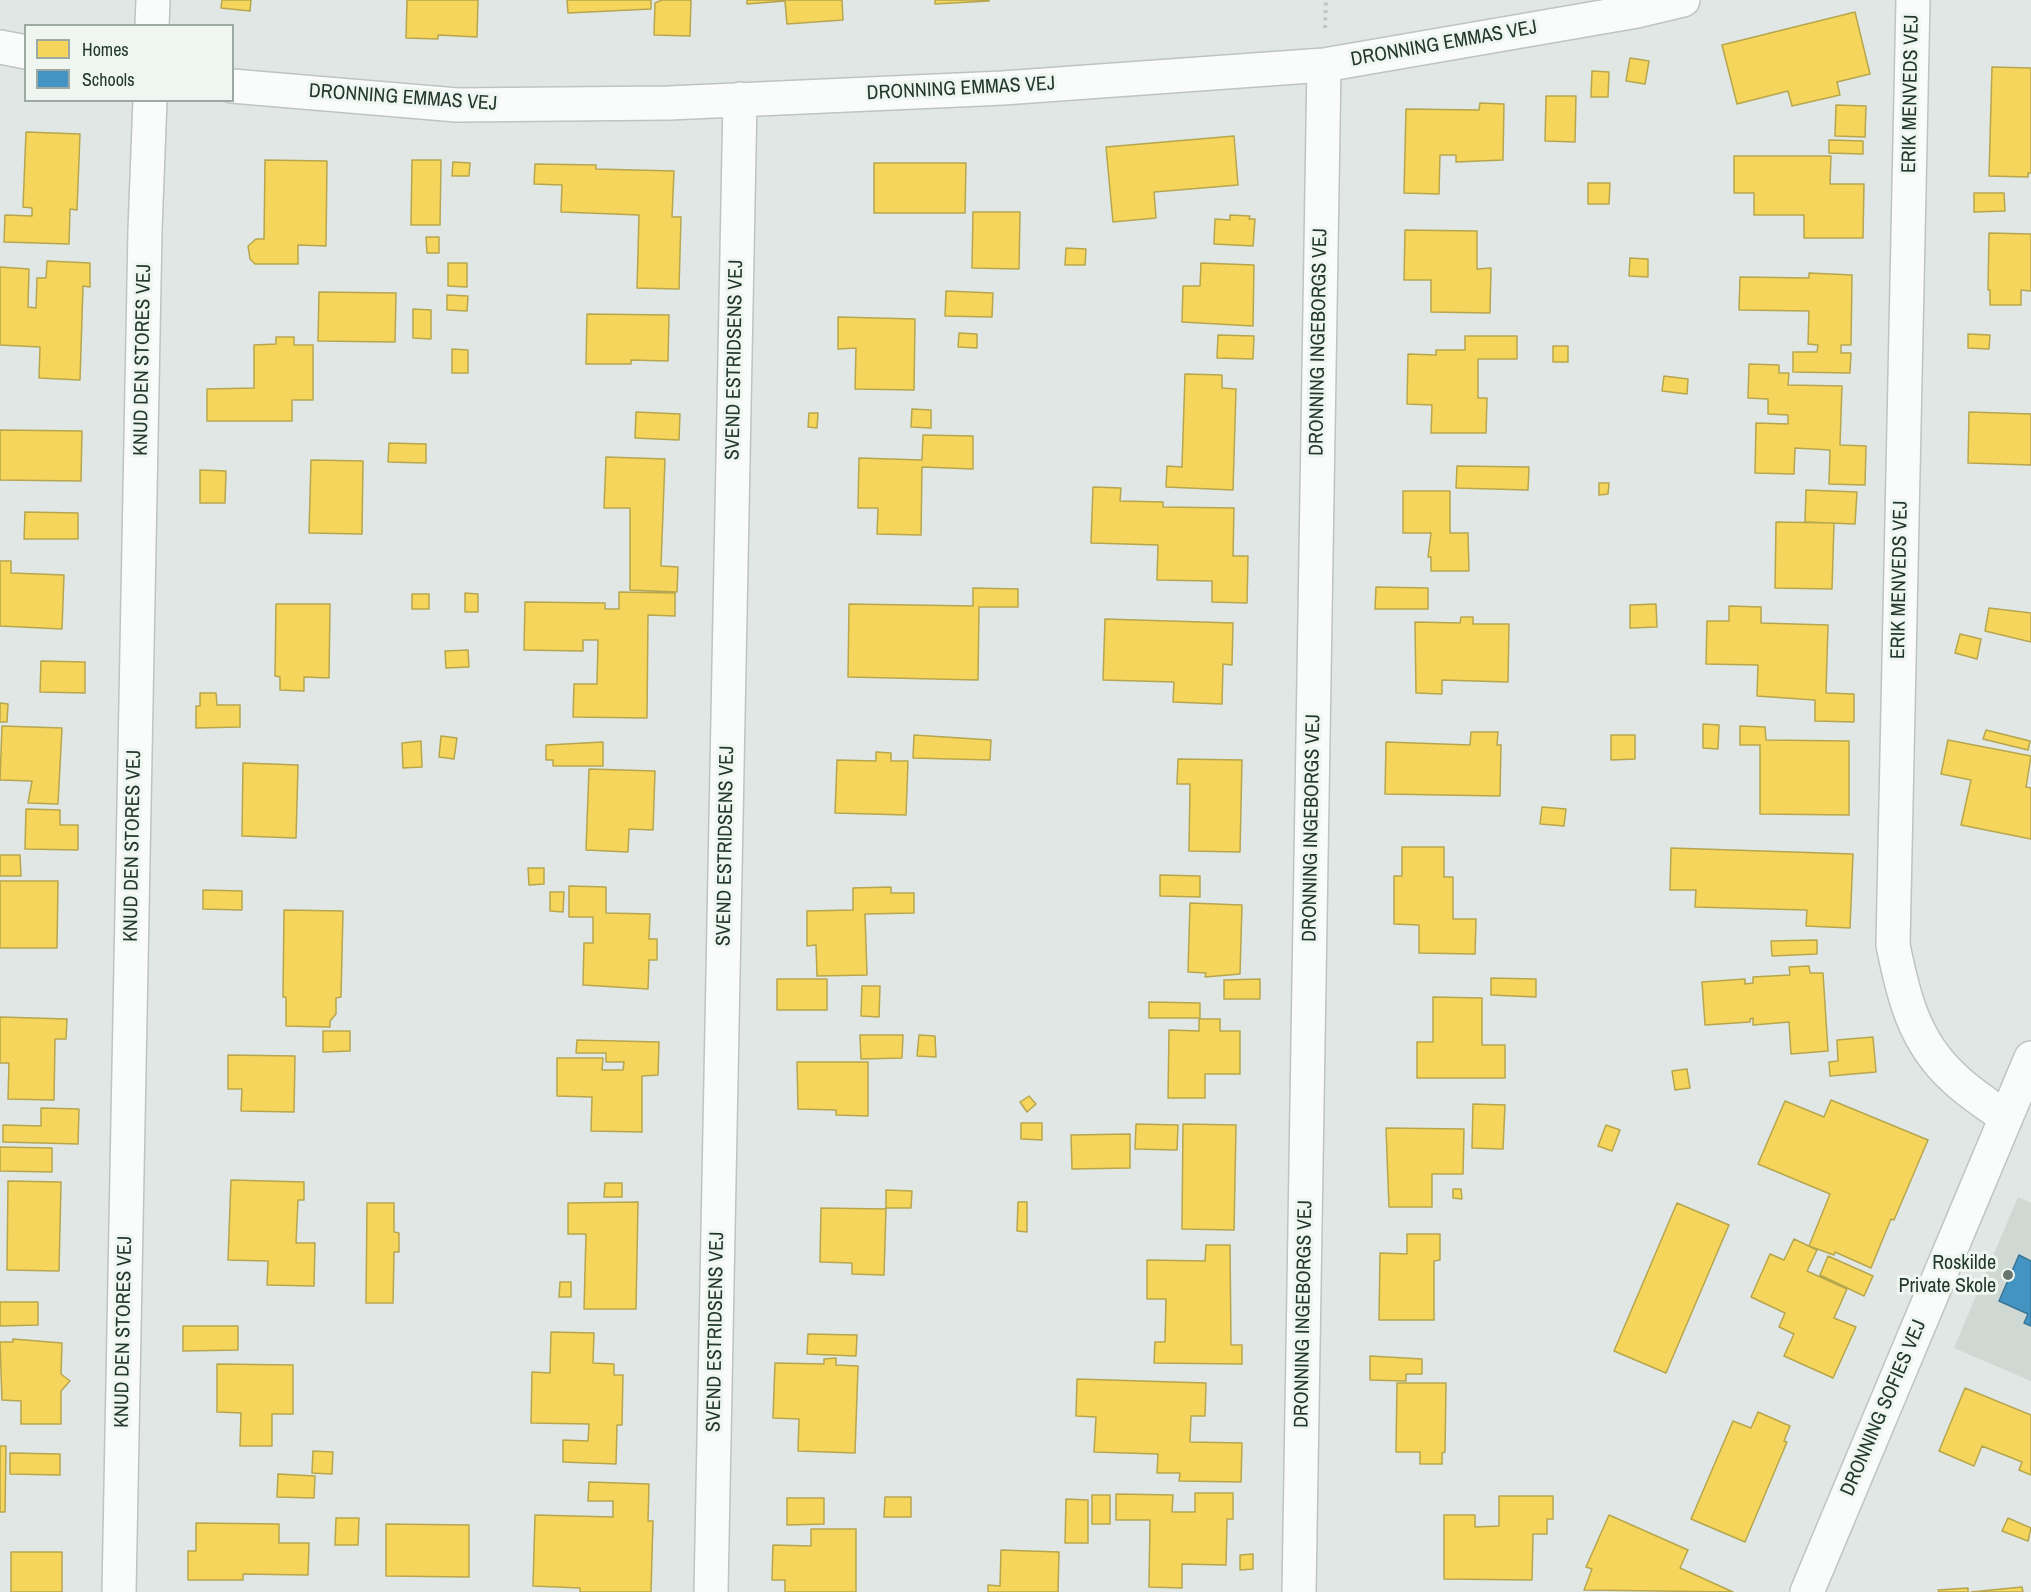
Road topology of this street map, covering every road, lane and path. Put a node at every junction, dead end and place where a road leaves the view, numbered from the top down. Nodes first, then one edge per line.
1 (153, 0) edge
2 (1683, 0) edge
3 (1913, 0) edge
4 (152, 24) edge
5 (0, 46) edge
6 (24, 52) edge
7 (1324, 64) junction
8 (234, 86) edge
9 (740, 99) junction
10 (150, 102) edge
11 (2031, 1058) edge
12 (2006, 1118) junction
13 (119, 1592) edge
14 (711, 1592) edge
15 (1299, 1592) edge
16 (1807, 1592) edge

1 - 4 street
2 - 7 street, DRONNING EMMAS VEJ
3 - 12 street, ERIK MENVEDS VEJ
5 - 6 street
7 - 9 street, DRONNING EMMAS VEJ
7 - 15 street, DRONNING INGEBORGS VEJ
8 - 9 street, DRONNING EMMAS VEJ
9 - 14 street, SVEND ESTRIDSENS VEJ
10 - 13 street, KNUD DEN STORES VEJ
11 - 12 street, DRONNING SOFIES VEJ
12 - 16 street, DRONNING SOFIES VEJ

